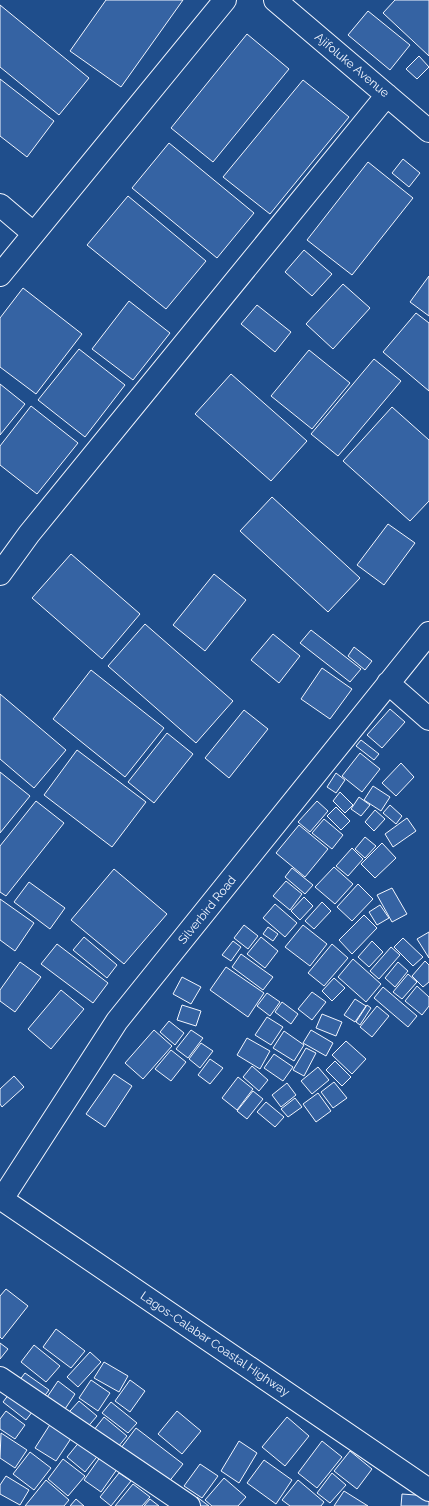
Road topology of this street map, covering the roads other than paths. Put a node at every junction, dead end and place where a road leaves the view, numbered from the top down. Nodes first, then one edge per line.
1 (225, 0) edge
2 (274, 0) edge
3 (387, 95) junction
4 (429, 131) edge
5 (0, 205) edge
6 (33, 233) junction
7 (0, 275) edge
8 (0, 574) edge
9 (429, 633) edge
10 (388, 683) junction
11 (429, 720) edge
12 (1, 1198) edge
13 (0, 1378) edge
14 (429, 1490) edge
15 (189, 1506) edge

1 - 6 main road
2 - 3 main road, Ajifoluke Avenue
3 - 4 main road, Ajifoluke Avenue
3 - 8 main road
5 - 6 main road
6 - 7 main road
9 - 10 main road, Silverbird Road
10 - 11 main road
10 - 12 main road, Silverbird Road
12 - 14 main road, Lagos-Calabar Coastal Highway
13 - 15 main road

